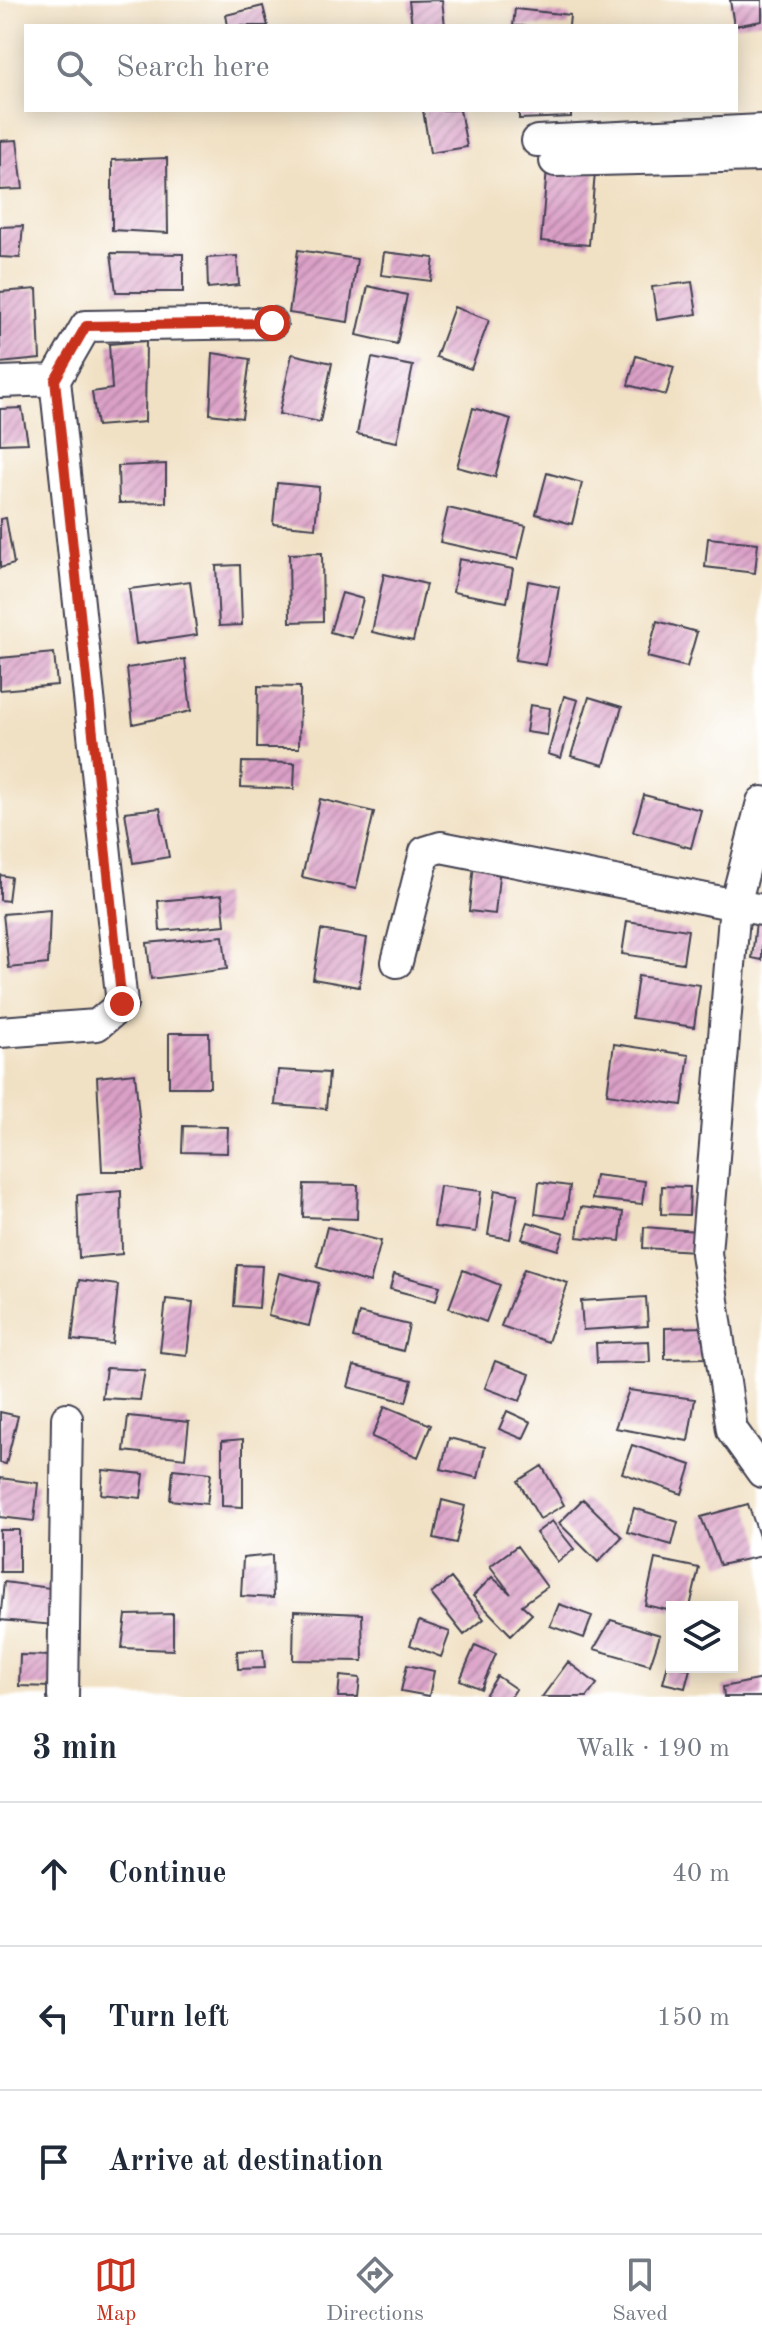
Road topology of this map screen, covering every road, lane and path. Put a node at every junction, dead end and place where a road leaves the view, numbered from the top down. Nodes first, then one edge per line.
1 (762, 130) edge
2 (762, 156) edge
3 (272, 323) dead end
4 (55, 380) junction
5 (0, 382) edge
6 (762, 802) edge
7 (749, 908) edge
8 (397, 962) dead end
9 (0, 1032) edge
10 (67, 1418) dead end
11 (762, 1472) edge
12 (63, 1697) edge

1 - 2 street
3 - 4 street
4 - 5 street
4 - 9 street
6 - 7 street
7 - 8 street
7 - 11 street
10 - 12 street

